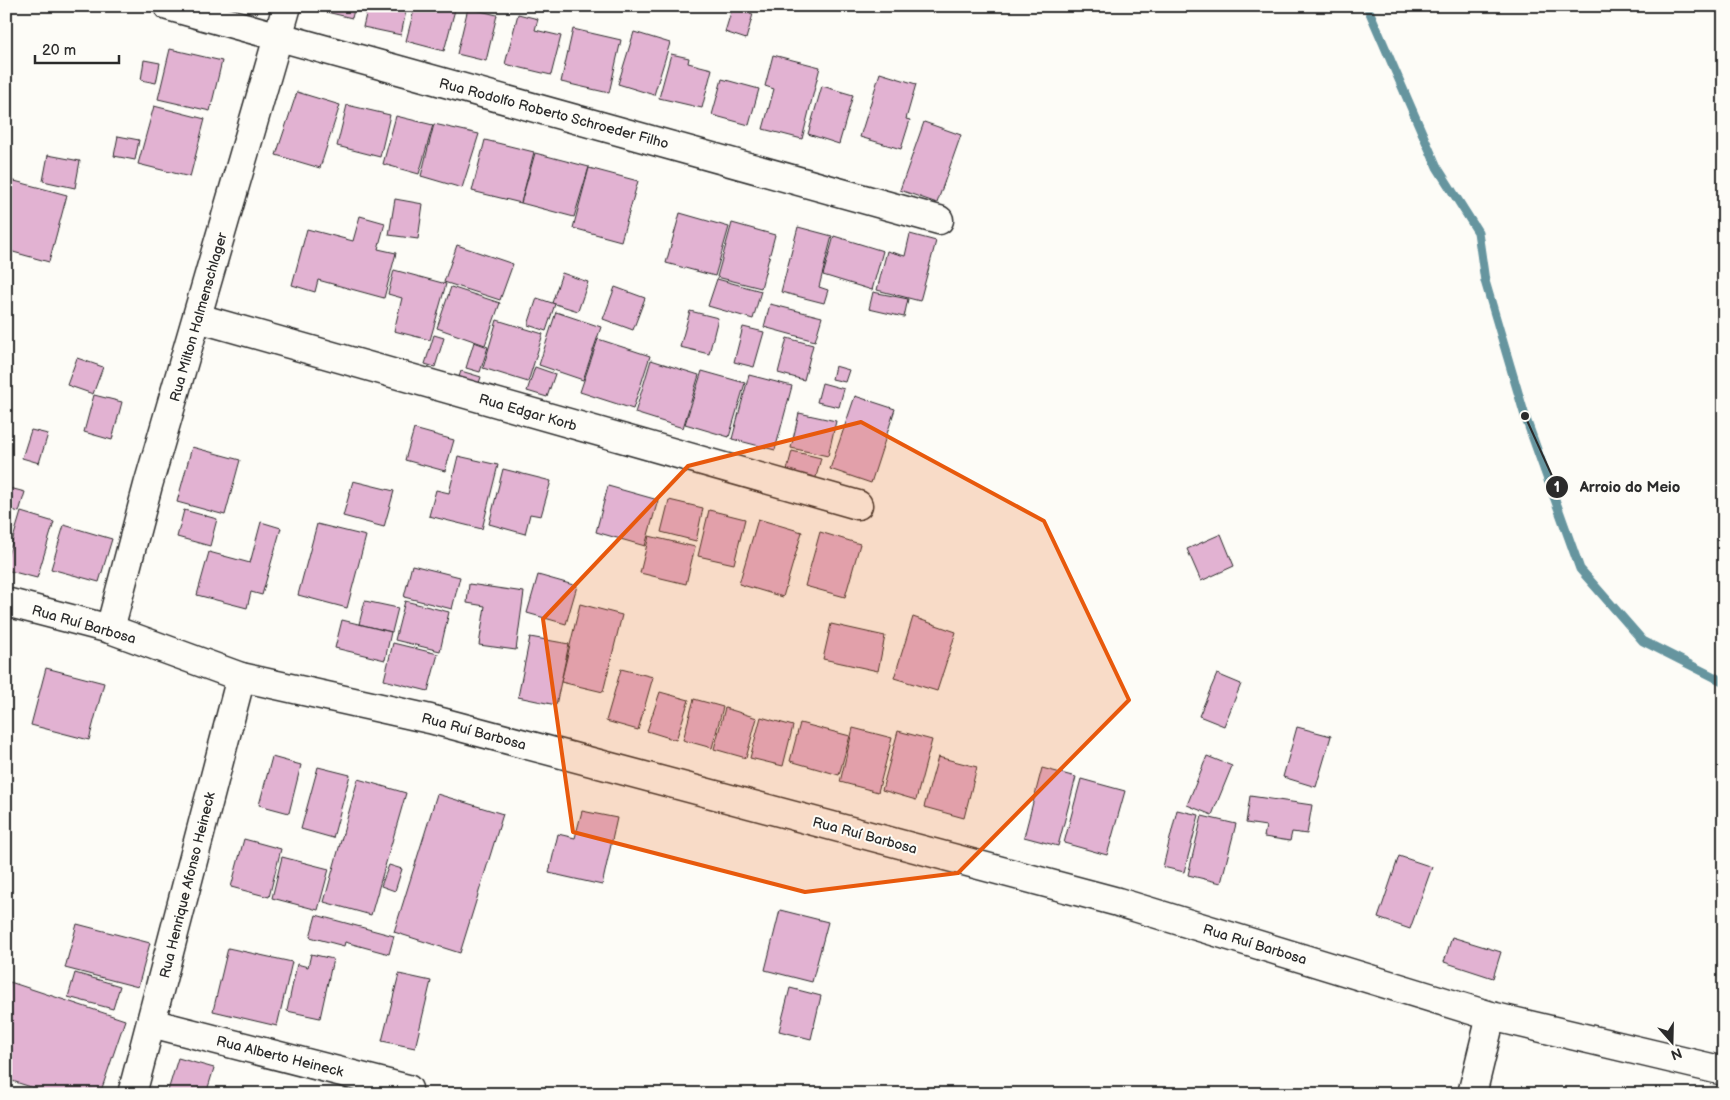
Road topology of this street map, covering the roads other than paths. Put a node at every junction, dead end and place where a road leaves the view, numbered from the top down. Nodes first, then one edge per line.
1 (168, 6) edge
2 (287, 6) edge
3 (279, 37) junction
4 (939, 220) dead end
5 (198, 318) junction
6 (858, 505) dead end
7 (6, 602) edge
8 (110, 629) junction
9 (241, 677) junction
10 (1491, 1016) junction
11 (151, 1023) junction
12 (1724, 1071) edge
13 (408, 1089) dead end
14 (132, 1094) edge
15 (1472, 1094) edge

1 - 3 street, Rua Rodolfo Roberto Schroeder Filho
2 - 3 street, Rua Milton Halmenschlager
3 - 4 street, Rua Rodolfo Roberto Schroeder Filho
3 - 5 street, Rua Milton Halmenschlager
5 - 6 street, Rua Edgar Korb
5 - 8 street, Rua Milton Halmenschlager
7 - 8 street, Rua Ruí Barbosa
8 - 9 street, Rua Ruí Barbosa
9 - 10 street, Rua Ruí Barbosa
9 - 11 street, Rua Henrique Afonso Heineck
10 - 12 street, Rua Ruí Barbosa
10 - 15 street
11 - 13 street, Rua Alberto Heineck
11 - 14 street, Rua Henrique Afonso Heineck

